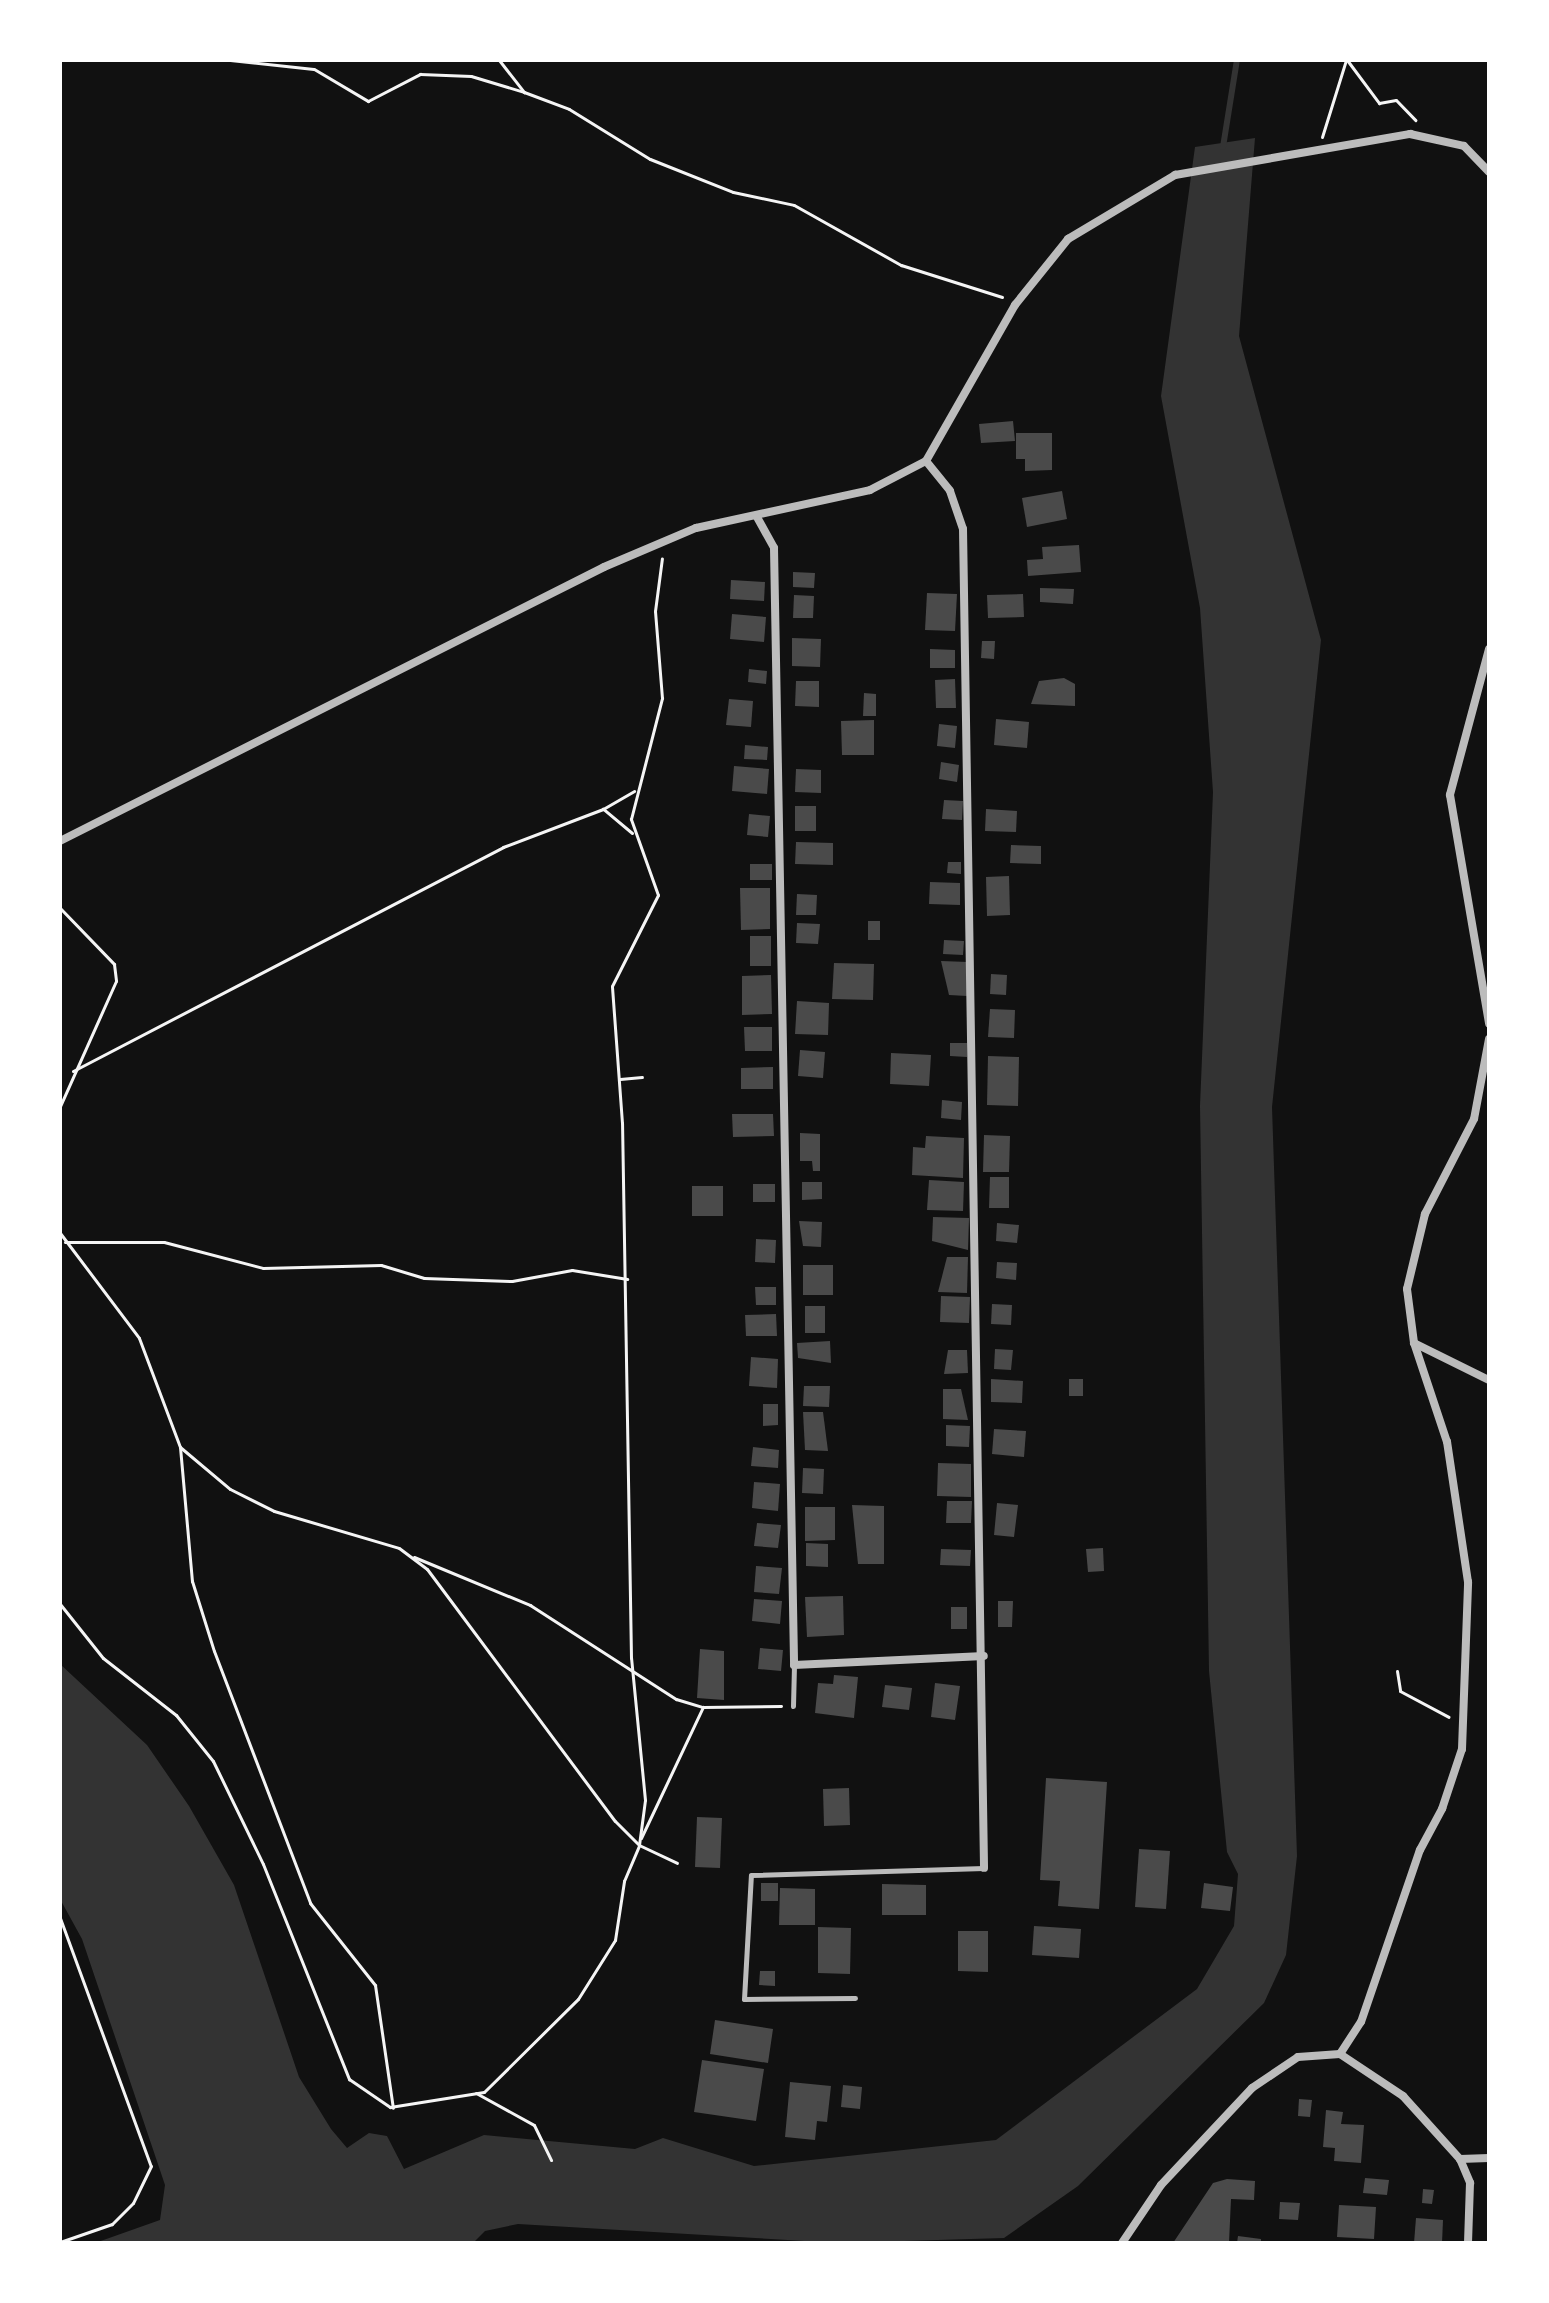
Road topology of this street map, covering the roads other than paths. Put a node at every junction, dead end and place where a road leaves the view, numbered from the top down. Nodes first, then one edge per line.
1 (1489, 172) edge
2 (926, 461) junction
3 (757, 517) junction
4 (1489, 649) edge
5 (60, 841) edge
6 (1489, 1024) edge
7 (1489, 1039) edge
8 (1414, 1343) junction
9 (1489, 1380) edge
10 (984, 1656) junction
11 (794, 1665) junction
12 (793, 1706) road end
13 (984, 1868) joint
14 (855, 1998) dead end
15 (1340, 2054) junction
16 (1489, 2158) edge
17 (1460, 2159) junction
18 (1122, 2243) edge
19 (1468, 2243) edge

1 - 2 street
2 - 3 street
2 - 10 street
3 - 5 street
3 - 11 street
4 - 6 street
7 - 8 street
8 - 9 street
8 - 15 street
10 - 11 street
10 - 13 street
11 - 12 lane
13 - 14 lane
15 - 17 street
15 - 18 street
16 - 17 street
17 - 19 street

